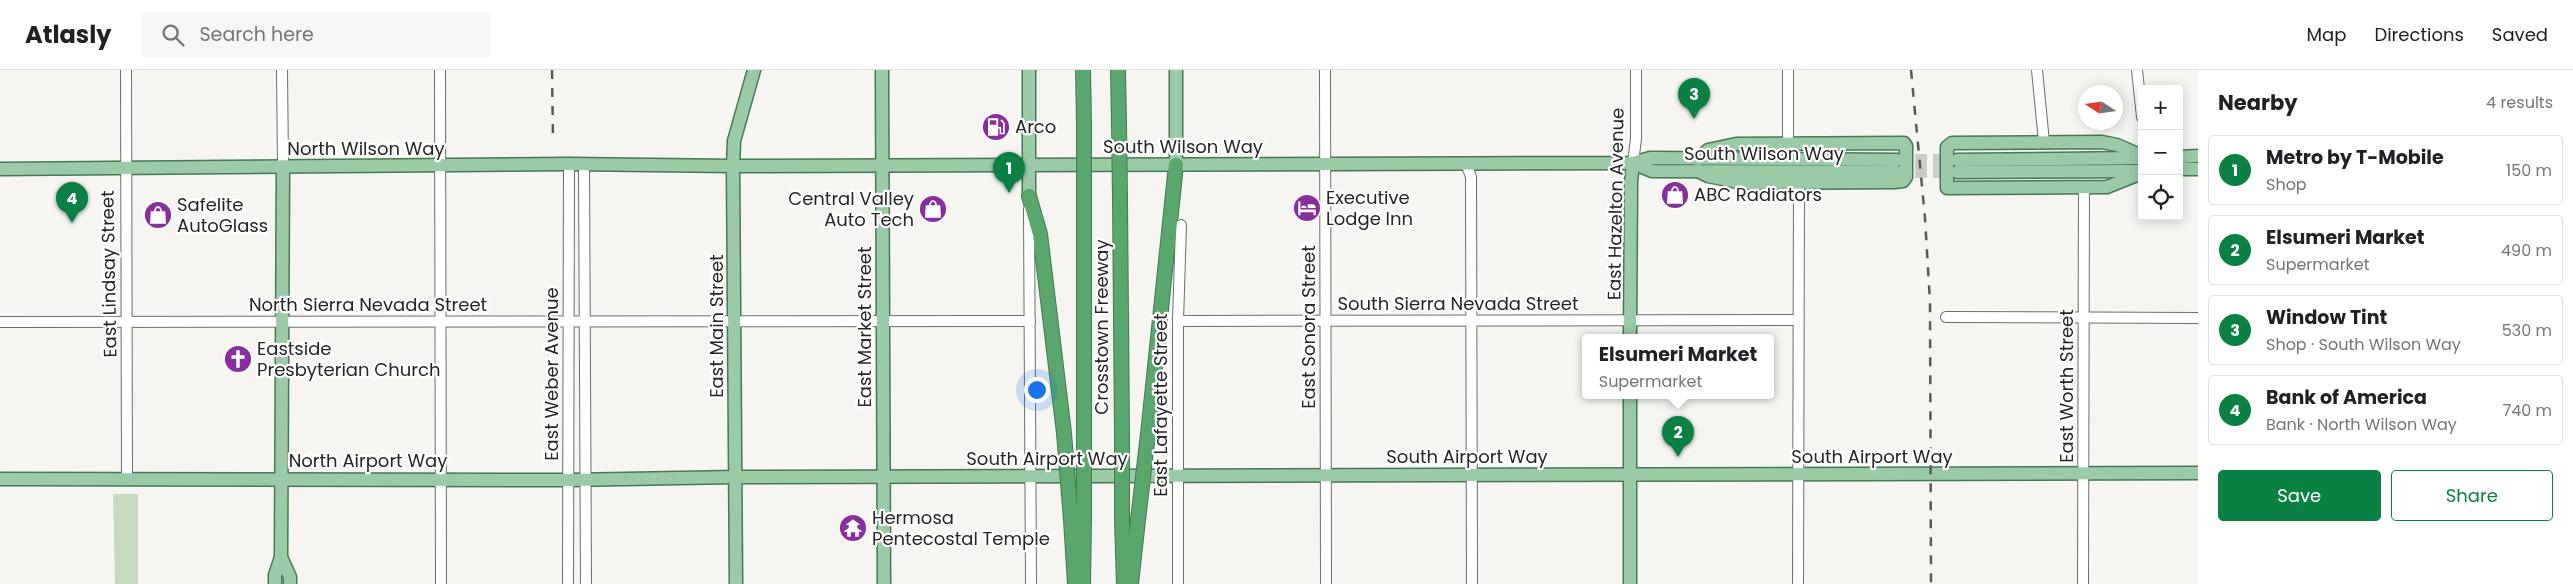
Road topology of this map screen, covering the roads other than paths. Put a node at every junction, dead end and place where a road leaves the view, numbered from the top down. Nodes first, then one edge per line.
1 (126, 70) edge
2 (282, 70) edge
3 (440, 70) edge
4 (754, 70) edge
5 (882, 70) edge
6 (1029, 70) edge
7 (1083, 70) edge
8 (1118, 70) edge
9 (1176, 70) edge
10 (1325, 70) edge
11 (1636, 70) edge
12 (1788, 70) edge
13 (2037, 70) edge
14 (2137, 70) edge
15 (2139, 85) edge
16 (2044, 142) junction
17 (1788, 144) junction
18 (2138, 155) edge
19 (2198, 156) edge
20 (2138, 157) edge
21 (2183, 157) edge
22 (1633, 163) junction
23 (569, 164) junction
24 (584, 164) junction
25 (1176, 164) junction
26 (1325, 164) junction
27 (1466, 164) junction
28 (1029, 165) junction
29 (1698, 165) junction
30 (283, 166) junction
31 (440, 166) junction
32 (733, 166) junction
33 (883, 166) junction
34 (1896, 166) tunnel mouth
35 (0, 169) edge
36 (2183, 169) edge
37 (2198, 169) edge
38 (124, 170) junction
39 (2138, 172) edge
40 (2138, 174) edge
41 (1799, 183) junction
42 (2084, 187) junction
43 (1029, 196) junction
44 (1181, 225) dead end
45 (1946, 318) dead end
46 (2084, 318) junction
47 (2198, 318) edge
48 (569, 320) junction
49 (1630, 320) junction
50 (1798, 320) junction
51 (282, 321) junction
52 (585, 321) junction
53 (735, 321) junction
54 (883, 321) junction
55 (1030, 321) junction
56 (1178, 321) junction
57 (1325, 321) junction
58 (1471, 321) junction
59 (0, 322) edge
60 (440, 322) junction
61 (127, 323) junction
62 (1630, 334) edge
63 (1630, 399) edge
64 (2083, 473) junction
65 (2198, 473) edge
66 (1630, 474) junction
67 (1798, 474) junction
68 (1326, 475) junction
69 (1471, 475) junction
70 (883, 476) junction
71 (1031, 476) junction
72 (1178, 476) junction
73 (736, 477) junction
74 (126, 478) junction
75 (281, 478) junction
76 (0, 479) edge
77 (440, 479) junction
78 (587, 479) junction
79 (568, 480) junction
80 (1078, 520) junction
81 (281, 557) junction
82 (275, 584) edge
83 (290, 584) edge
84 (441, 584) edge
85 (568, 584) edge
86 (586, 584) edge
87 (736, 584) edge
88 (884, 584) edge
89 (1031, 584) edge
90 (1075, 584) edge
91 (1083, 584) edge
92 (1124, 584) edge
93 (1131, 584) edge
94 (1178, 584) edge
95 (1326, 584) edge
96 (1472, 584) edge
97 (1630, 584) edge
98 (1798, 584) edge
99 (2084, 584) edge

1 - 38 street, East Lindsay Street
2 - 30 street
3 - 31 street
4 - 32 main road, East Main Street
5 - 33 main road, East Market Street
6 - 28 main road
7 - 80 highway, Crosstown Freeway, bridge
8 - 92 highway, Crosstown Freeway, bridge
9 - 25 main road
10 - 26 street, East Sonora Street
11 - 22 street, East Hazelton Avenue
12 - 17 street
13 - 16 street
14 - 15 street
16 - 18 main road
16 - 42 main road
17 - 29 main road
17 - 41 main road
19 - 21 main road
20 - 39 main road
22 - 27 main road, South Wilson Way
22 - 29 main road, South Wilson Way
22 - 49 main road, East Hazelton Avenue
23 - 24 main road, North Wilson Way
23 - 31 main road, North Wilson Way
23 - 48 street, East Weber Avenue
24 - 32 main road, North Wilson Way
24 - 52 street, East Weber Avenue
25 - 26 main road, South Wilson Way
25 - 28 main road, South Wilson Way
25 - 93 highway, bridge
26 - 27 main road, South Wilson Way
26 - 57 street, East Sonora Street
27 - 58 street
28 - 33 main road, South Wilson Way
28 - 43 main road
29 - 34 main road, South Wilson Way
29 - 41 main road
30 - 31 main road, North Wilson Way
30 - 38 main road, North Wilson Way
30 - 51 main road
31 - 60 street
32 - 33 main road, South Wilson Way
32 - 53 main road, East Main Street
33 - 54 main road, East Market Street
35 - 38 main road, North Wilson Way
36 - 37 main road
38 - 61 street, East Lindsay Street
40 - 42 main road
41 - 50 street
42 - 46 street, East Worth Street
43 - 55 street
43 - 80 highway, bridge
44 - 56 street, East Lafayette Street
45 - 46 street
46 - 47 street
46 - 64 street, East Worth Street
48 - 52 street, North Sierra Nevada Street
48 - 60 street, North Sierra Nevada Street
48 - 79 street, East Weber Avenue
49 - 50 street, South Sierra Nevada Street
49 - 58 street, South Sierra Nevada Street
49 - 62 main road, East Hazelton Avenue
50 - 67 street
51 - 60 street, North Sierra Nevada Street
51 - 61 street, North Sierra Nevada Street
51 - 75 main road
52 - 53 street, North Sierra Nevada Street
52 - 78 street, East Weber Avenue
53 - 54 street
53 - 73 main road, East Main Street
54 - 55 street
54 - 70 main road, East Market Street
55 - 71 street
56 - 57 street, South Sierra Nevada Street
56 - 72 street, East Lafayette Street
57 - 58 street, South Sierra Nevada Street
57 - 68 street, East Sonora Street
58 - 69 street
59 - 61 street, North Sierra Nevada Street
60 - 77 street
61 - 74 street, East Lindsay Street
63 - 66 main road
64 - 65 main road, South Airport Way
64 - 67 main road, South Airport Way
64 - 99 street, East Worth Street
66 - 67 main road, South Airport Way
66 - 69 main road, South Airport Way
66 - 97 main road
67 - 98 street
68 - 69 main road, South Airport Way
68 - 72 main road, South Airport Way
68 - 95 street, East Sonora Street
69 - 96 street
70 - 71 main road, South Airport Way
70 - 73 main road, South Airport Way
70 - 88 main road, East Market Street
71 - 72 main road, South Airport Way
71 - 89 street
72 - 94 street, East Lafayette Street
73 - 78 main road, North Airport Way
73 - 87 main road, East Main Street
74 - 75 main road, North Airport Way
74 - 76 main road, North Airport Way
75 - 77 main road, North Airport Way
75 - 81 main road
77 - 79 main road, North Airport Way
77 - 84 street
78 - 79 main road, North Airport Way
78 - 86 street, East Weber Avenue
79 - 85 street, East Weber Avenue
80 - 90 highway
80 - 91 highway, Crosstown Freeway
81 - 82 main road
81 - 83 main road

